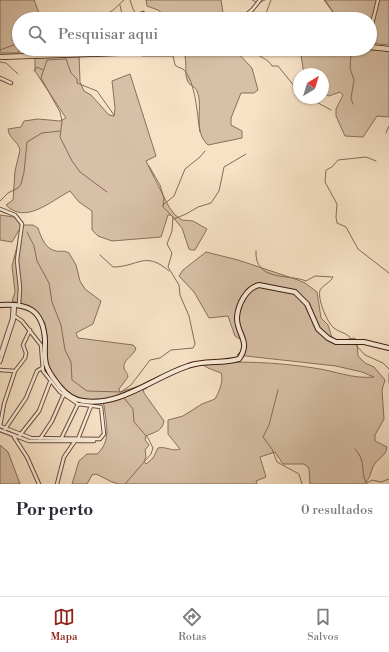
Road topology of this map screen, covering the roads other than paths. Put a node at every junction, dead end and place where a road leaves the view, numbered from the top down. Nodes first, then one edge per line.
1 (260, 0) edge
2 (378, 0) edge
3 (250, 12) edge
4 (375, 12) edge
5 (377, 48) edge
6 (389, 50) edge
7 (21, 56) edge
8 (0, 57) edge
9 (0, 78) edge
10 (11, 82) dead end
11 (0, 209) edge
12 (16, 304) junction
13 (0, 305) edge
14 (14, 315) junction
15 (30, 330) junction
16 (389, 348) edge
17 (0, 355) edge
18 (0, 362) edge
19 (42, 368) junction
20 (0, 370) edge
21 (15, 371) junction
22 (50, 382) junction
23 (63, 396) junction
24 (78, 404) junction
25 (91, 406) junction
26 (0, 426) edge
27 (5, 429) junction
28 (0, 430) edge
29 (20, 435) junction
30 (13, 436) junction
31 (40, 438) junction
32 (61, 439) junction
33 (77, 440) junction
34 (94, 441) dead end
35 (39, 484) edge
36 (57, 484) edge

1 - 3 street
2 - 4 street
5 - 6 main road
7 - 8 main road
9 - 10 street
11 - 12 street
12 - 13 street
12 - 14 street
12 - 16 street
14 - 15 street
14 - 17 street
14 - 18 street
15 - 19 street
15 - 21 street
19 - 22 street
19 - 27 street
20 - 21 street
21 - 26 street
22 - 23 street
22 - 29 street
23 - 24 street
23 - 31 street
24 - 25 street
24 - 32 street
25 - 33 street
25 - 33 street
26 - 27 street
27 - 29 street
28 - 30 street
29 - 31 street
30 - 33 street
30 - 35 street
31 - 32 street
32 - 33 street
33 - 34 street
33 - 36 street

